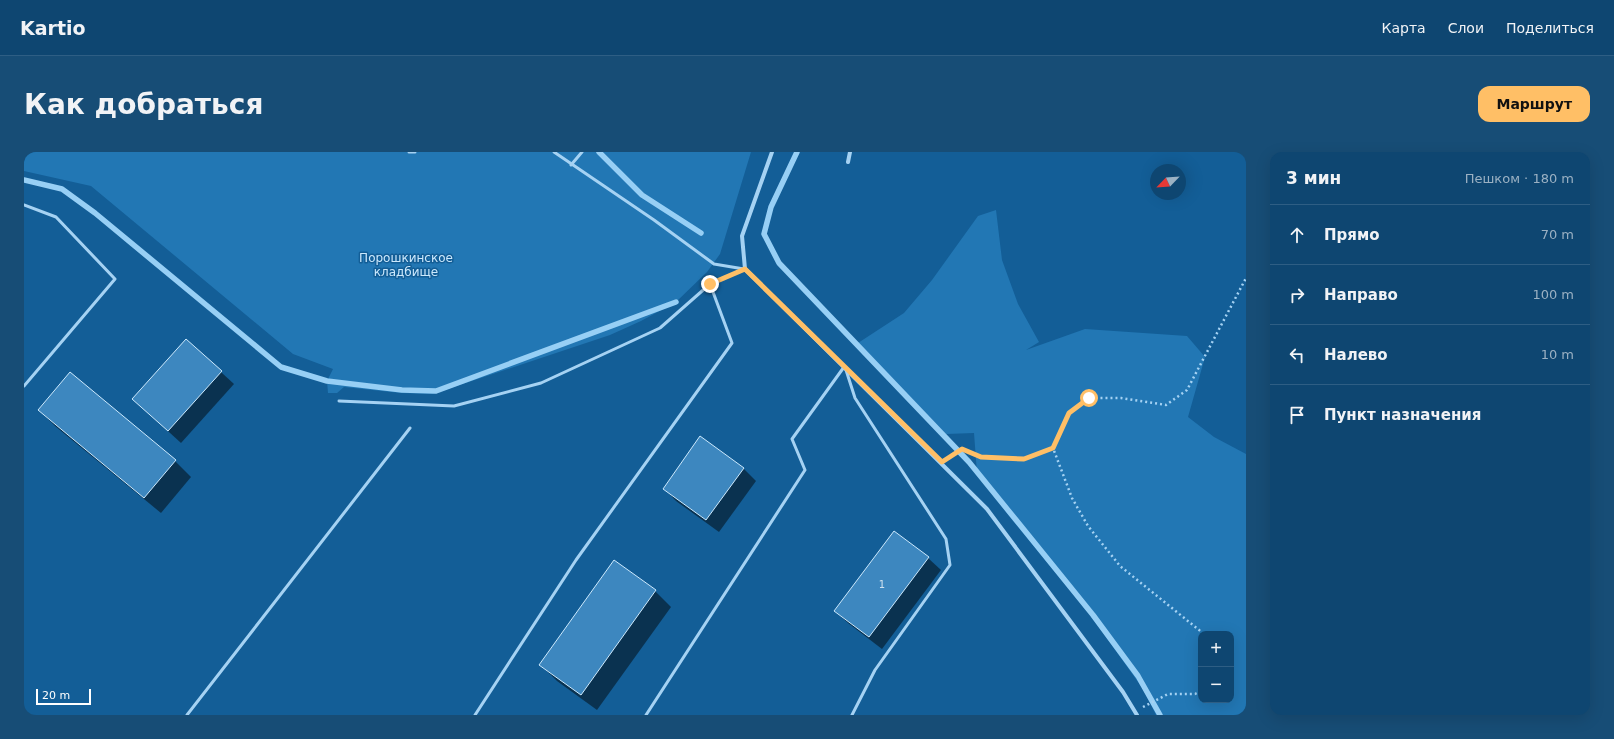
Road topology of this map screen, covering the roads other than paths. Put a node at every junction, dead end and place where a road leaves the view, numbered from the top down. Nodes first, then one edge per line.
1 (409, 152) edge
2 (415, 152) edge
3 (554, 152) edge
4 (582, 152) edge
5 (772, 152) edge
6 (850, 152) edge
7 (848, 162) dead end
8 (571, 165) junction
9 (24, 205) edge
10 (745, 269) junction
11 (710, 284) junction
12 (844, 367) junction
13 (24, 386) edge
14 (339, 401) dead end
15 (410, 428) dead end
16 (1136, 713) edge
17 (186, 715) edge
18 (475, 715) edge
19 (646, 715) edge
20 (852, 715) edge

1 - 2 lane
3 - 8 lane
4 - 8 lane
5 - 10 street
6 - 7 street
8 - 10 lane
9 - 13 lane
10 - 11 lane
10 - 12 street
11 - 14 lane
11 - 18 lane
12 - 16 street
12 - 19 lane
12 - 20 lane
15 - 17 lane

